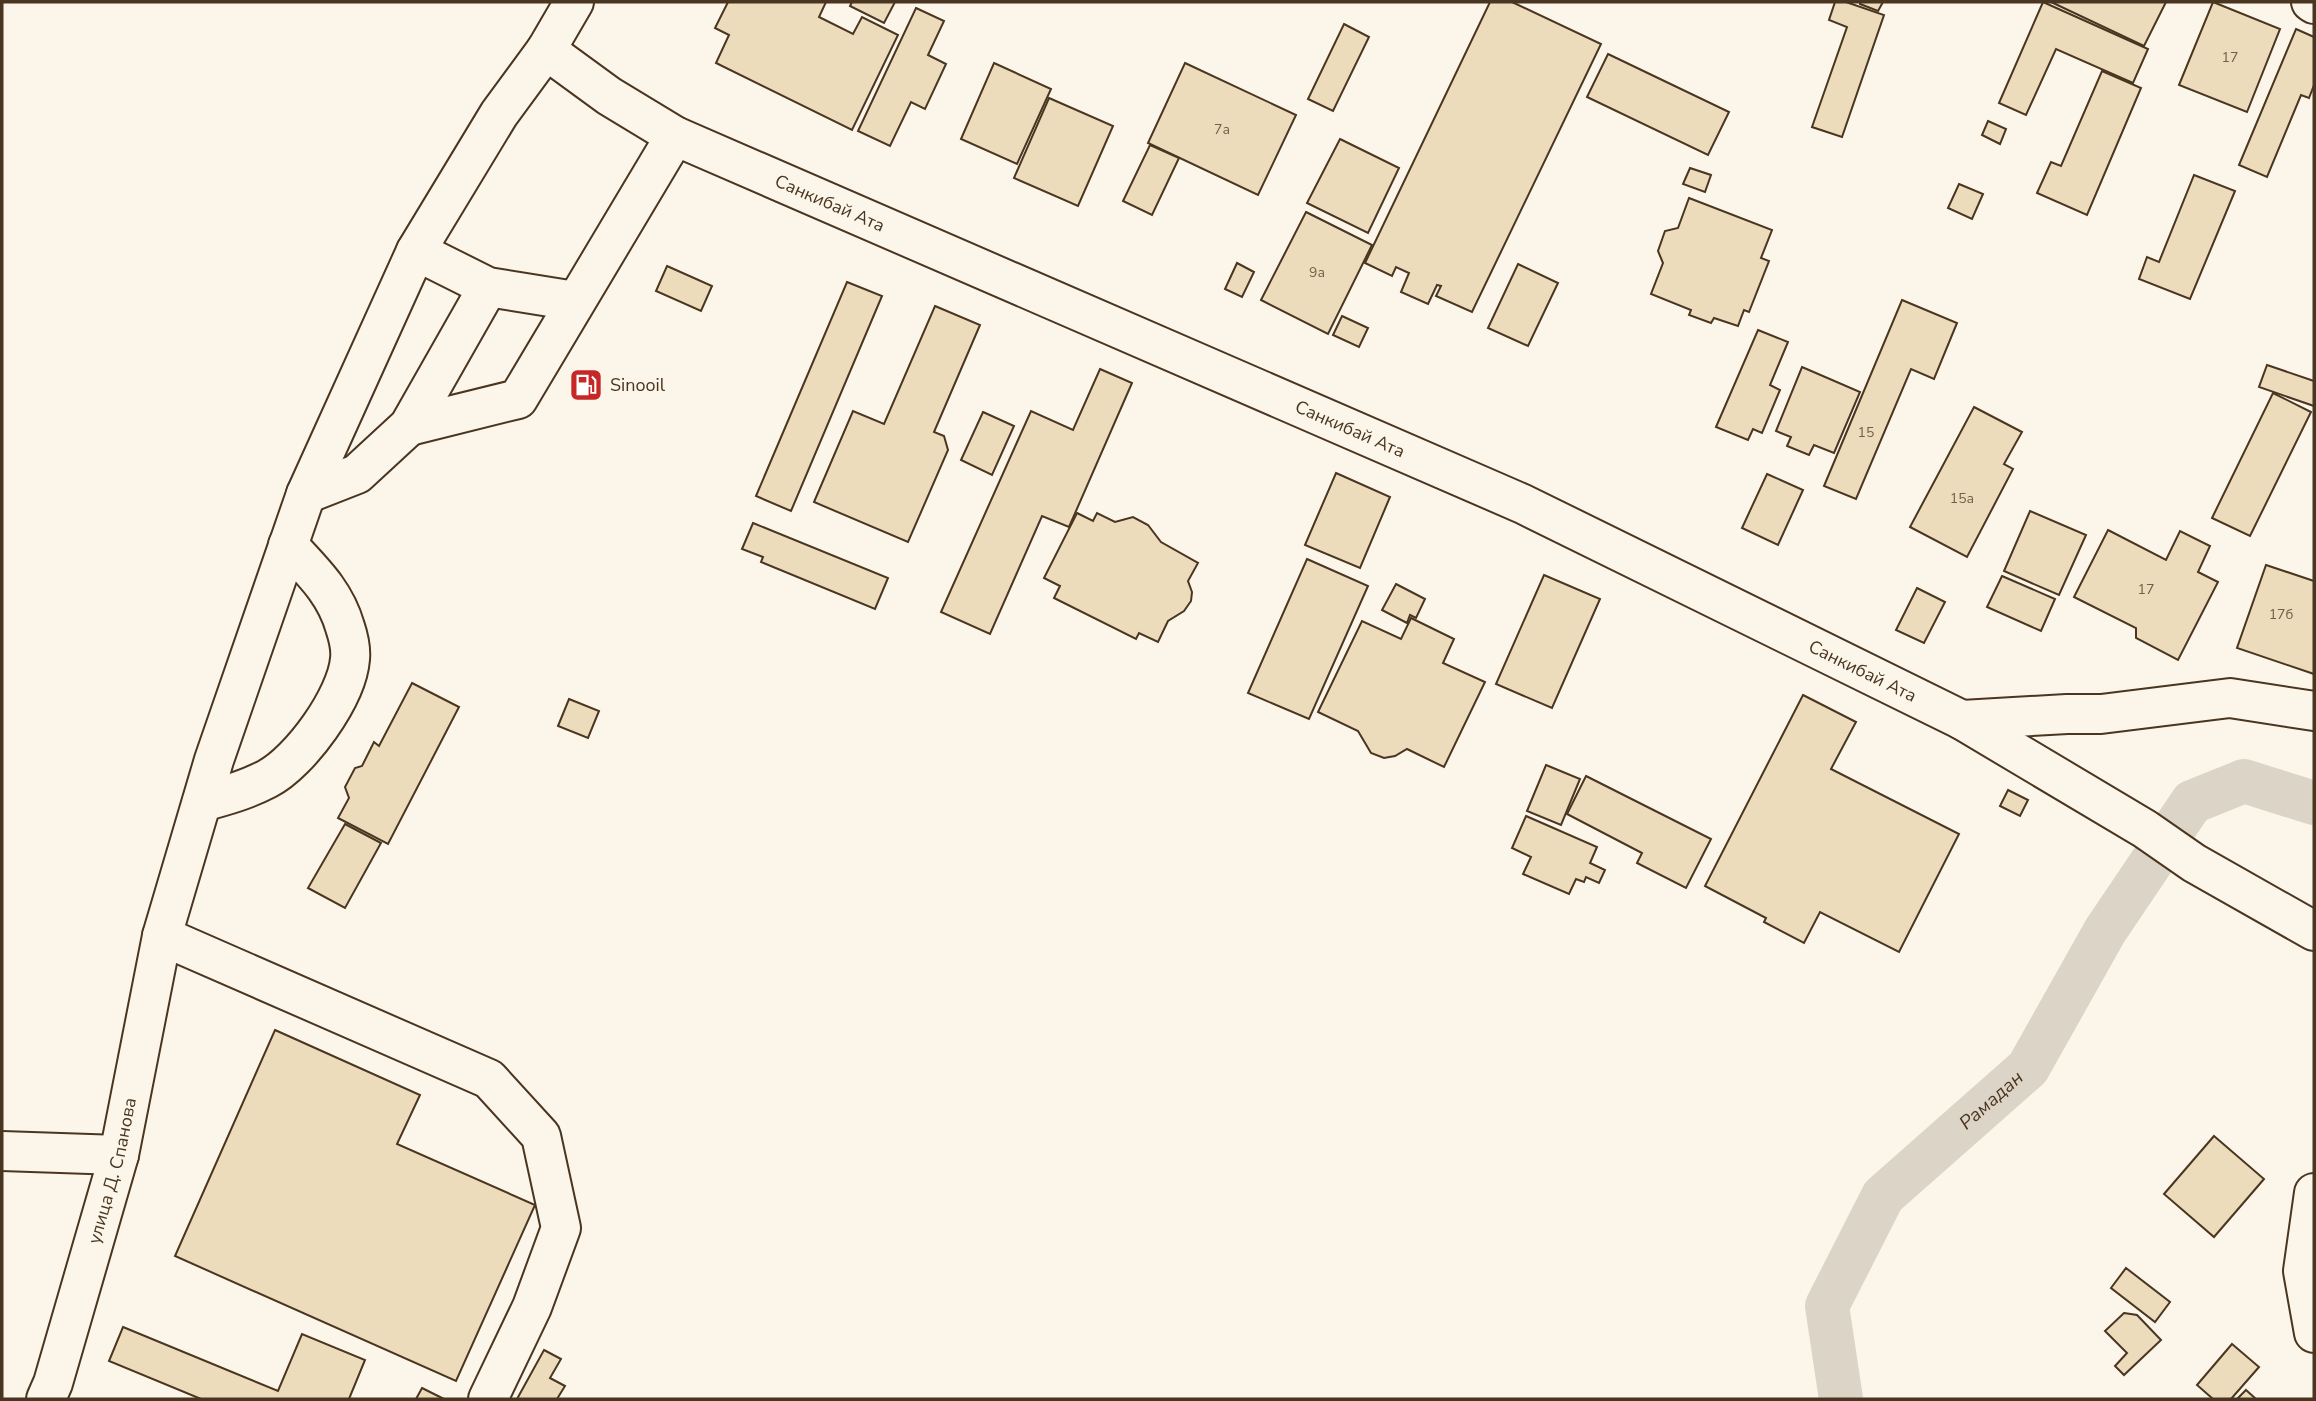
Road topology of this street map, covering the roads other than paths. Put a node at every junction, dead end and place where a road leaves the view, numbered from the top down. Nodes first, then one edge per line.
1 (574, 2) edge
2 (546, 50) junction
3 (675, 136) junction
4 (416, 251) junction
5 (488, 287) junction
6 (575, 302) junction
7 (410, 426) junction
8 (306, 494) junction
9 (288, 545) junction
10 (2314, 711) edge
11 (1962, 720) junction
12 (202, 802) junction
13 (2314, 931) edge
14 (162, 936) junction
15 (2, 1151) edge
16 (119, 1154) junction
17 (2314, 1193) edge
18 (2314, 1333) edge
19 (46, 1399) edge
20 (488, 1399) edge

1 - 2 street, улица Д. Спанова
2 - 3 street, Санкибай Ата
2 - 4 street, улица Д. Спанова
3 - 6 street
3 - 11 street, Санкибай Ата
4 - 5 street
4 - 8 street, улица Д. Спанова
5 - 6 street
5 - 7 street
6 - 7 street
7 - 8 street
8 - 9 street, улица Д. Спанова
9 - 12 street, улица Д. Спанова
9 - 12 street
10 - 11 street
11 - 13 street, Санкибай Ата
12 - 14 street, улица Д. Спанова
14 - 16 street, улица Д. Спанова
14 - 20 street
15 - 16 street
16 - 19 street, улица Д. Спанова
17 - 18 street

